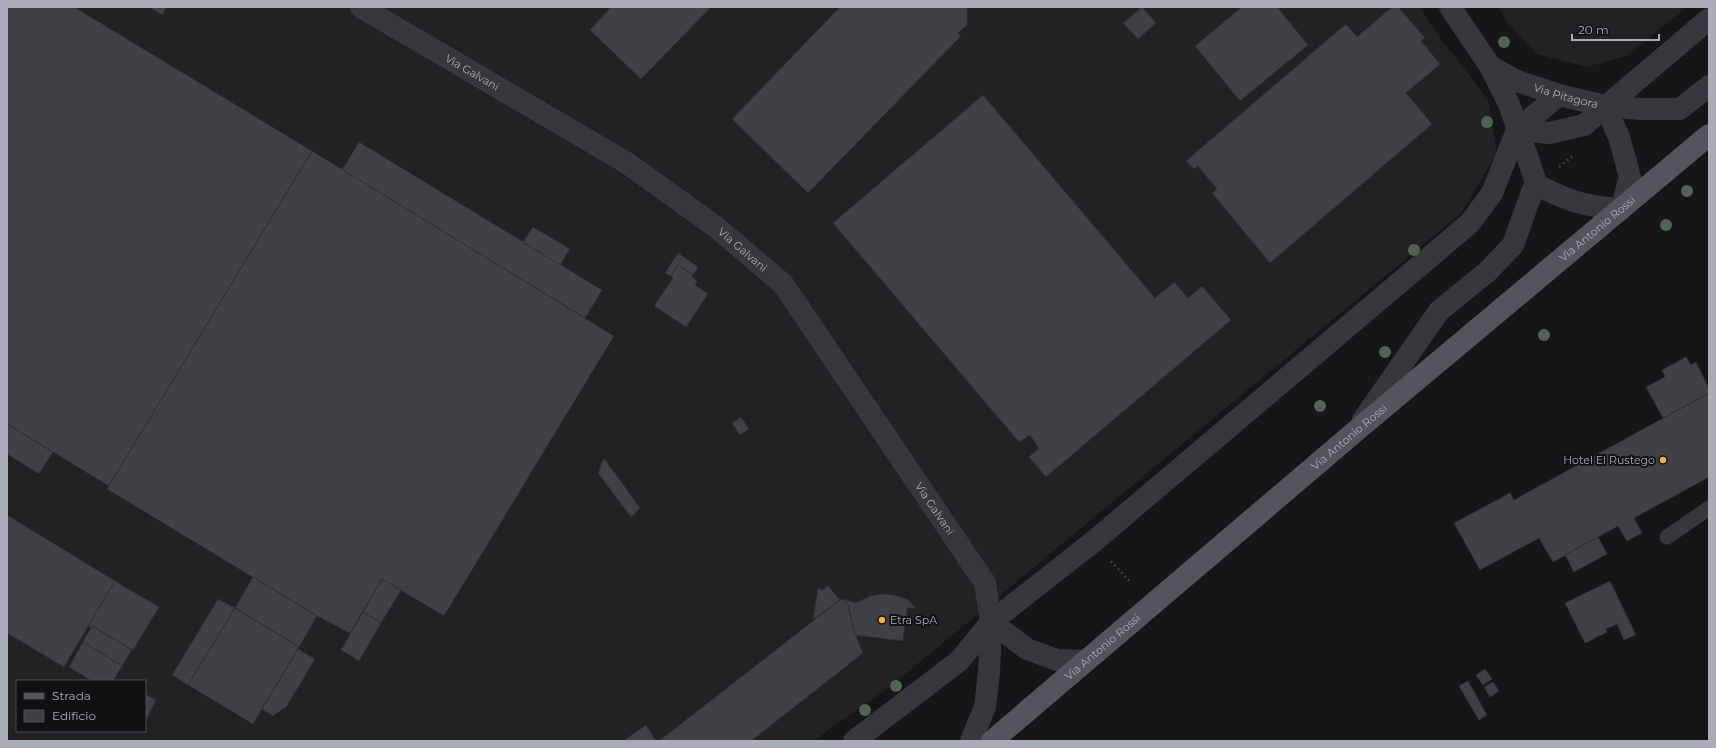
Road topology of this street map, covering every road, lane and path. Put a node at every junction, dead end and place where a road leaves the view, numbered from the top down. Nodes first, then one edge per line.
1 (361, 7) edge
2 (1450, 7) edge
3 (1709, 19) edge
4 (1490, 66) junction
5 (1709, 86) edge
6 (1559, 95) junction
7 (1605, 106) junction
8 (1518, 130) junction
9 (1709, 135) edge
10 (1537, 185) junction
11 (1621, 209) junction
12 (1356, 430) junction
13 (1709, 508) edge
14 (1667, 537) dead end
15 (1109, 559) dead end
16 (1130, 582) dead end
17 (992, 622) junction
18 (1086, 661) junction
19 (854, 741) edge
20 (971, 741) edge
21 (992, 741) edge

1 - 17 street, Via Galvani
2 - 4 street, Via Pitagora
3 - 7 street
4 - 6 street, Via Pitagora
4 - 8 street
5 - 7 street, Via Pitagora
6 - 7 street, Via Pitagora
6 - 8 street
7 - 8 street
7 - 11 street
8 - 10 street
8 - 17 street
9 - 11 main road, Via Antonio Rossi
10 - 11 street
10 - 12 street
11 - 12 main road, Via Antonio Rossi
12 - 18 main road, Via Antonio Rossi
13 - 14 lane
15 - 16 path
17 - 18 street
17 - 19 street
17 - 20 street
18 - 21 main road, Via Antonio Rossi

